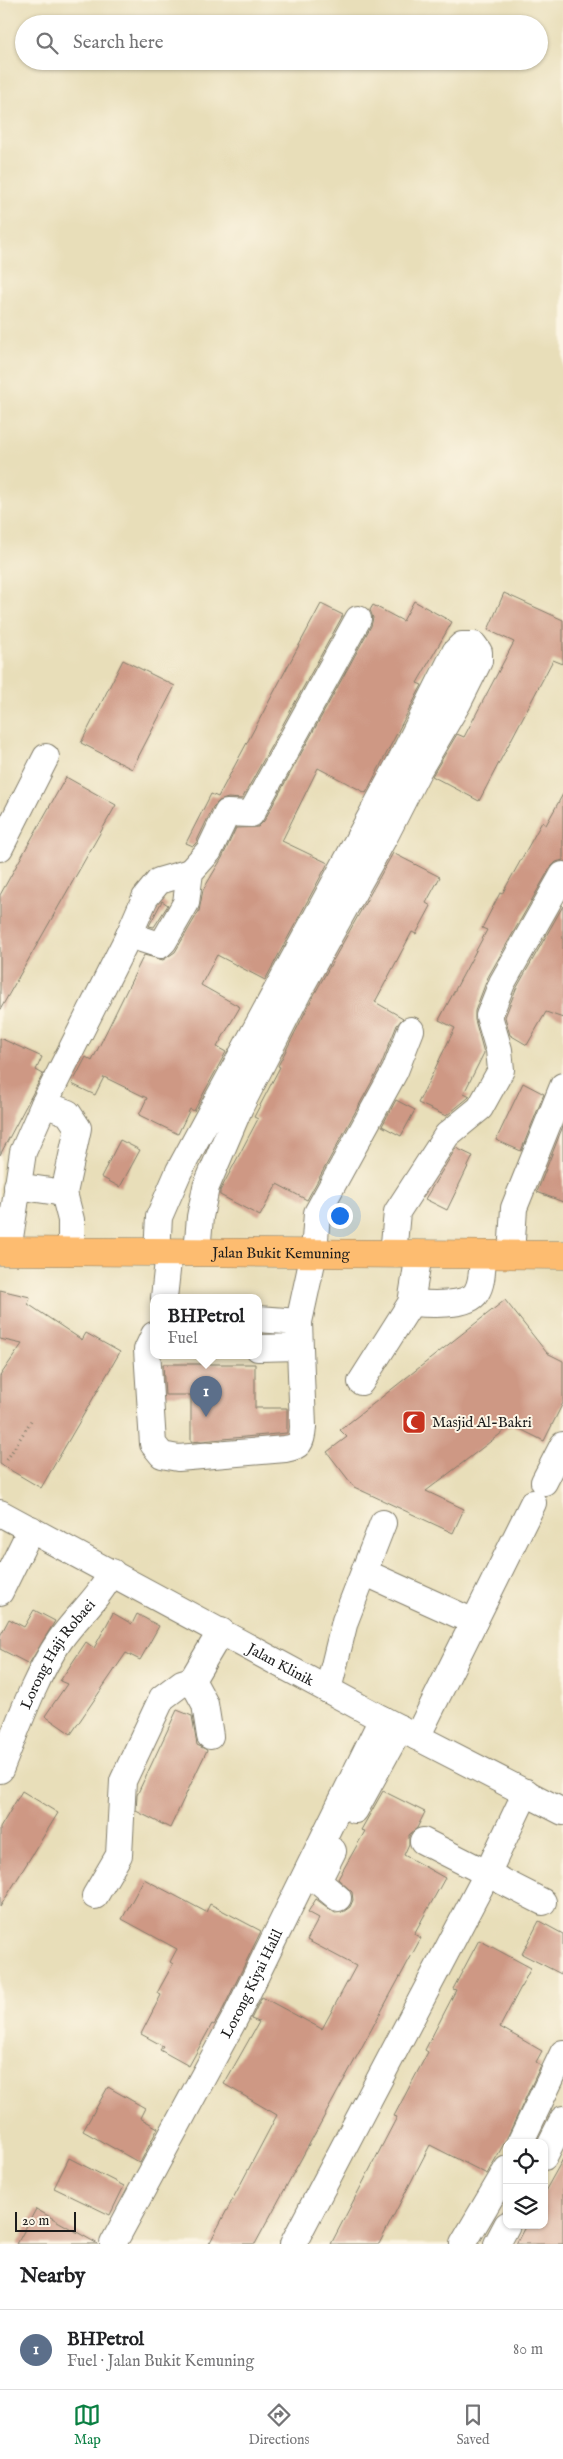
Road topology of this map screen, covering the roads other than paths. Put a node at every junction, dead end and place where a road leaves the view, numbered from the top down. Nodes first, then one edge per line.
1 (358, 619) dead end
2 (46, 757) dead end
3 (0, 848) edge
4 (190, 872) junction
5 (563, 875) edge
6 (129, 935) junction
7 (411, 1030) dead end
8 (563, 1086) edge
9 (44, 1104) junction
10 (12, 1178) edge
11 (64, 1193) junction
12 (4, 1251) edge
13 (70, 1252) junction
14 (163, 1252) junction
15 (197, 1252) junction
16 (314, 1253) junction
17 (406, 1254) junction
18 (483, 1254) junction
19 (511, 1255) junction
20 (563, 1255) edge
21 (164, 1294) edge
22 (411, 1304) junction
23 (262, 1320) edge
24 (299, 1334) junction
25 (262, 1347) edge
26 (151, 1359) edge
27 (362, 1382) dead end
28 (563, 1445) edge
29 (0, 1513) edge
30 (383, 1523) dead end
31 (31, 1529) junction
32 (112, 1572) junction
33 (366, 1573) junction
34 (0, 1592) edge
35 (474, 1622) junction
36 (221, 1631) junction
37 (192, 1680) junction
38 (328, 1690) junction
39 (399, 1728) junction
40 (210, 1736) dead end
41 (0, 1770) edge
42 (526, 1792) junction
43 (563, 1812) edge
44 (423, 1841) dead end
45 (487, 1874) junction
46 (95, 1896) dead end
47 (338, 1898) dead end
48 (543, 1902) dead end
49 (563, 2054) edge
50 (563, 2119) edge
51 (522, 2139) edge
52 (548, 2148) edge
53 (503, 2176) edge
54 (505, 2229) edge
55 (114, 2244) edge
56 (293, 2244) edge
57 (463, 2244) edge
58 (496, 2244) edge

1 - 4 street
2 - 3 street
4 - 6 street
4 - 6 street
5 - 17 street
6 - 9 street
7 - 16 street
8 - 19 street
9 - 10 street
9 - 11 street
10 - 11 street
10 - 12 street
11 - 13 street
12 - 13 main road, Jalan Bukit Kemuning
13 - 14 main road, Jalan Bukit Kemuning
14 - 15 main road, Jalan Bukit Kemuning
14 - 15 street
14 - 21 street
15 - 16 main road, Jalan Bukit Kemuning
16 - 17 main road, Jalan Bukit Kemuning
16 - 24 street
17 - 18 main road, Jalan Bukit Kemuning
17 - 22 street
18 - 19 main road, Jalan Bukit Kemuning
18 - 22 street
19 - 20 main road, Jalan Bukit Kemuning
22 - 27 street
23 - 24 street
24 - 25 street
24 - 26 street
28 - 35 street
29 - 31 street, Jalan Klinik
30 - 33 street
31 - 32 street, Jalan Klinik
31 - 34 street
32 - 36 street, Jalan Klinik
32 - 41 street, Lorong Haji Robaei
33 - 35 street
33 - 38 street
35 - 39 street
36 - 37 street
36 - 38 street, Jalan Klinik
37 - 40 street
37 - 46 street
38 - 39 street, Jalan Klinik
39 - 42 street, Jalan Klinik
39 - 47 street
39 - 55 street, Lorong Kiyai Halil
42 - 43 street, Jalan Klinik
42 - 45 street
44 - 45 street
45 - 48 street
45 - 56 street
49 - 51 street
50 - 52 street
53 - 57 street
54 - 58 street

